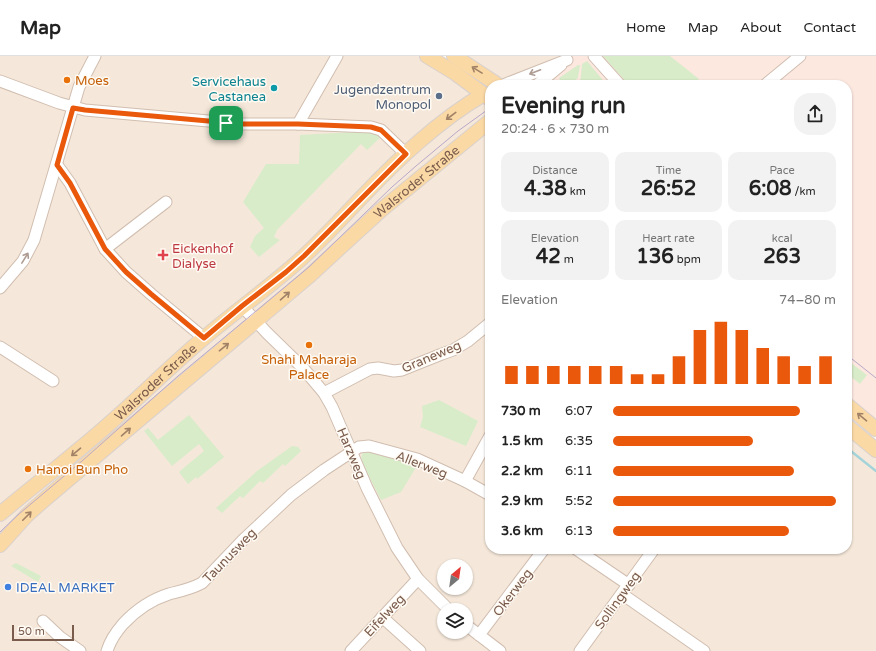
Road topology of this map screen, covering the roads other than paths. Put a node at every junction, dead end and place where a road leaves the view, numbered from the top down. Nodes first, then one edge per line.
1 (95, 56) edge
2 (337, 56) edge
3 (427, 56) edge
4 (454, 56) edge
5 (594, 56) edge
6 (800, 56) edge
7 (569, 58) edge
8 (490, 80) edge
9 (515, 80) edge
10 (543, 80) edge
11 (616, 80) edge
12 (771, 80) edge
13 (0, 81) edge
14 (485, 93) edge
15 (485, 97) edge
16 (73, 108) junction
17 (298, 124) junction
18 (485, 124) edge
19 (406, 154) junction
20 (57, 165) junction
21 (166, 202) dead end
22 (105, 249) junction
23 (0, 288) edge
24 (242, 306) junction
25 (256, 321) junction
26 (485, 327) edge
27 (204, 338) junction
28 (0, 346) edge
29 (53, 381) dead end
30 (324, 393) junction
31 (852, 409) edge
32 (876, 429) edge
33 (852, 430) edge
34 (485, 445) edge
35 (876, 450) edge
36 (351, 451) junction
37 (465, 480) junction
38 (485, 492) edge
39 (0, 514) edge
40 (0, 545) edge
41 (540, 554) edge
42 (582, 554) edge
43 (650, 554) edge
44 (418, 579) junction
45 (626, 589) junction
46 (442, 603) edge
47 (382, 617) junction
48 (43, 621) dead end
49 (473, 630) edge
50 (479, 635) junction
51 (417, 650) edge
52 (80, 651) edge
53 (107, 651) edge
54 (351, 651) edge
55 (500, 651) edge
56 (580, 651) edge
57 (704, 651) edge

1 - 16 street
2 - 17 street
3 - 14 main road
8 -> 4 main road
5 - 11 street
6 - 12 street
7 -> 9 street
7 - 10 street
13 - 16 street
15 -> 19 main road, Walsroder Straße
16 - 17 street
16 - 20 street
17 - 19 street
25 -> 18 main road, Walsroder Straße
19 - 24 main road, Walsroder Straße
20 - 22 street
23 -> 20 street
21 - 22 street
22 - 27 street
24 - 25 street, Harzweg
24 - 27 main road, Walsroder Straße
25 - 30 street, Harzweg
40 -> 25 main road, Walsroder Straße
26 - 30 street, Graneweg
27 -> 39 main road, Walsroder Straße
28 - 29 street
30 - 36 street, Harzweg
32 -> 31 main road
33 - 35 main road
34 - 37 street
36 - 37 street, Allerweg
36 - 44 street, Harzweg
36 - 53 street, Taunusweg
37 - 38 street, Allerweg
41 - 50 street, Okerweg
42 - 45 street
43 - 45 street, Sollingweg
44 - 46 street, Harzweg
44 - 47 street, Eifelweg
45 - 56 street, Sollingweg
45 - 57 street
47 - 51 street
47 - 54 street, Eifelweg
48 - 52 street
49 - 50 street
50 - 55 street

